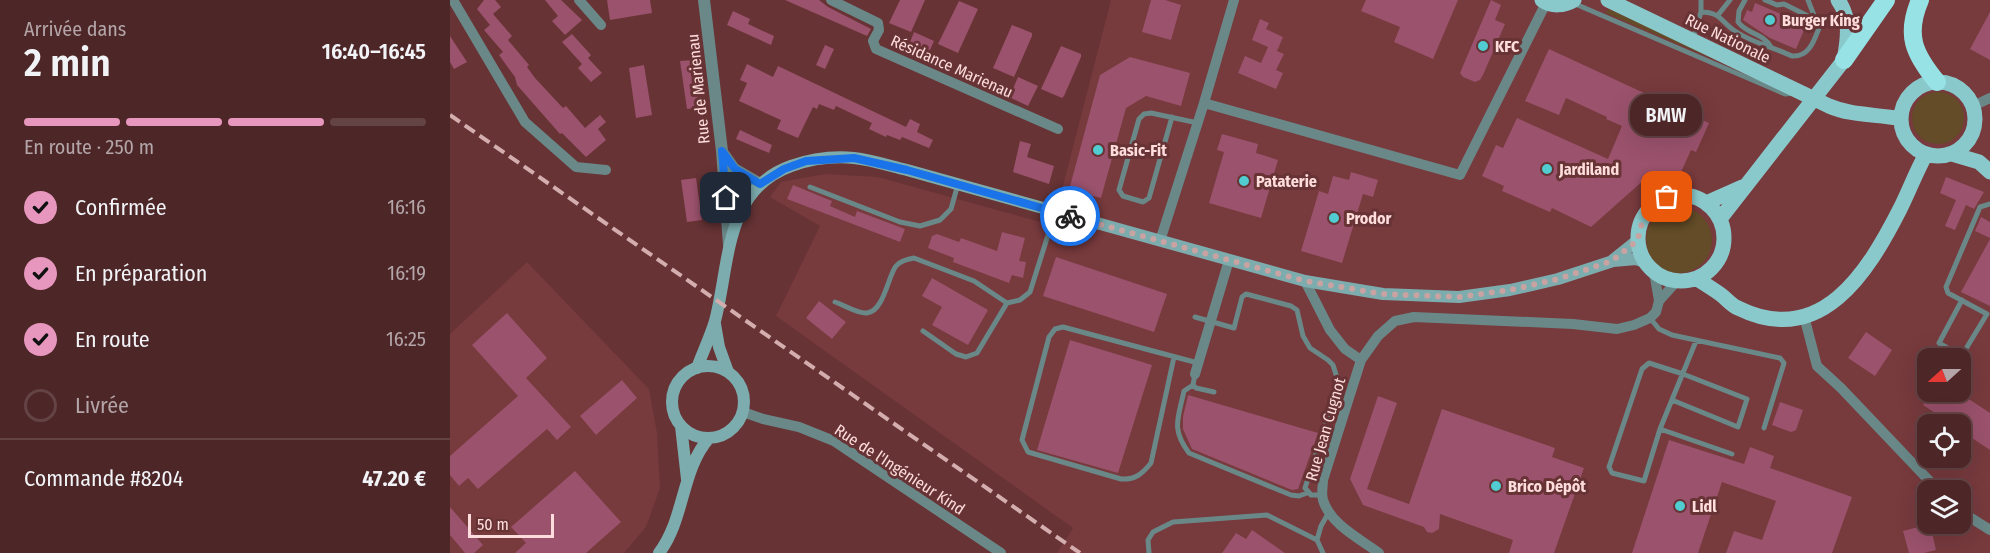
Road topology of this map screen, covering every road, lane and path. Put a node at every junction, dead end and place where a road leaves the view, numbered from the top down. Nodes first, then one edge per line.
1 (453, 0) edge
2 (579, 0) edge
3 (704, 0) edge
4 (831, 0) edge
5 (1234, 0) edge
6 (1608, 0) edge
7 (1701, 0) edge
8 (1730, 0) edge
9 (1745, 0) edge
10 (1765, 0) edge
11 (1808, 0) edge
12 (1838, 0) edge
13 (1886, 0) edge
14 (1920, 0) edge
15 (1573, 1) edge
16 (1544, 2) edge
17 (1782, 2) edge
18 (1701, 12) junction
19 (1718, 15) junction
20 (1816, 20) junction
21 (601, 25) dead end
22 (1693, 40) junction
23 (1771, 47) junction
24 (1844, 60) junction
25 (1937, 82) junction
26 (1801, 92) junction
27 (1990, 98) edge
28 (1204, 103) junction
29 (1973, 106) junction
30 (1172, 117) junction
31 (1901, 120) junction
32 (1198, 123) junction
33 (1058, 129) dead end
34 (1973, 132) junction
35 (722, 151) junction
36 (1926, 154) junction
37 (1952, 154) junction
38 (1984, 167) edge
39 (606, 170) dead end
40 (760, 184) junction
41 (958, 184) junction
42 (1745, 186) junction
43 (810, 187) dead end
44 (1706, 203) junction
45 (1990, 204) edge
46 (1056, 212) junction
47 (1720, 219) junction
48 (1638, 240) junction
49 (1160, 241) junction
50 (729, 246) junction
51 (1228, 260) junction
52 (1612, 261) junction
53 (1715, 266) junction
54 (1650, 267) junction
55 (1697, 279) junction
56 (1305, 281) junction
57 (1677, 281) junction
58 (1722, 295) junction
59 (1962, 300) junction
60 (1659, 301) junction
61 (835, 302) dead end
62 (1007, 303) junction
63 (1804, 316) junction
64 (1195, 317) dead end
65 (1650, 318) junction
66 (715, 320) junction
67 (1210, 321) junction
68 (923, 331) dead end
69 (1696, 341) junction
70 (1174, 357) junction
71 (1361, 360) junction
72 (697, 368) junction
73 (728, 372) junction
74 (1196, 374) junction
75 (1683, 374) junction
76 (1214, 392) dead end
77 (1672, 400) junction
78 (743, 412) junction
79 (1328, 417) junction
80 (1342, 422) junction
81 (681, 426) junction
82 (1764, 428) dead end
83 (1660, 429) junction
84 (709, 438) junction
85 (1732, 454) dead end
86 (1928, 480) edge
87 (687, 483) junction
88 (1307, 493) junction
89 (1322, 495) junction
90 (1329, 512) junction
91 (1971, 518) edge
92 (1990, 530) edge
93 (1317, 540) junction
94 (659, 553) edge
95 (1001, 553) edge
96 (1149, 553) edge
97 (1323, 553) edge
98 (1379, 553) edge

1 - 39 street
2 - 21 street
3 - 35 street, Rue de Marienau
4 - 33 street, Résidance Marienau
5 - 28 street
6 - 22 main road, Rue Nationale
7 - 18 lane
8 - 19 lane
9 - 23 lane
10 - 17 lane
11 - 20 lane
12 - 24 main road
13 - 24 highway
14 - 25 highway
15 - 16 main road
15 - 26 lane
16 - 28 street
17 - 20 lane
18 - 19 lane
18 - 22 lane
19 - 23 lane
20 - 23 lane
22 - 26 main road, Rue Nationale
24 - 42 main road
25 - 29 main road
25 - 31 main road
26 - 31 main road, Rue Nationale
27 - 29 street
28 - 32 street
29 - 34 main road
30 - 30 lane
30 - 32 lane
31 - 36 main road
32 - 49 street
34 - 37 main road
34 - 38 main road
35 - 40 street
35 - 50 street, Rue de Marienau
36 - 37 main road
36 - 63 main road
37 - 38 main road
40 - 41 main road
40 - 50 main road
41 - 43 lane
41 - 46 main road
42 - 44 main road
42 - 47 main road
44 - 47 main road
44 - 48 main road
45 - 59 lane
46 - 49 main road
46 - 62 lane
47 - 53 main road
48 - 52 main road
48 - 54 main road
49 - 51 main road
50 - 66 main road
51 - 56 main road
51 - 67 street
52 - 54 main road
52 - 56 main road
53 - 55 main road
53 - 58 main road
54 - 57 main road
54 - 60 street
55 - 57 main road
55 - 58 main road
56 - 71 street
57 - 60 street
58 - 63 main road
59 - 59 lane
60 - 65 street
61 - 62 lane
62 - 68 lane
63 - 86 street
64 - 67 lane
65 - 69 lane
65 - 71 street, Rue Jean Cugnot
66 - 72 main road
66 - 73 main road
67 - 74 street
67 - 79 lane
69 - 75 lane
69 - 82 lane
70 - 70 lane
70 - 74 lane
71 - 80 street, Rue Jean Cugnot
72 - 73 main road
72 - 81 main road
73 - 78 main road
74 - 76 lane
74 - 88 lane
75 - 77 lane
75 - 77 lane
75 - 83 lane
77 - 83 lane
78 - 84 main road
78 - 95 street, Rue de l'Ingénieur Kind
79 - 80 lane
79 - 88 lane
80 - 89 street, Rue Jean Cugnot
81 - 84 main road
81 - 87 main road
83 - 85 lane
84 - 87 main road
87 - 94 main road
88 - 89 lane
89 - 90 street, Rue Jean Cugnot
90 - 93 lane
90 - 98 street, Rue Jean Cugnot
91 - 92 street
93 - 96 lane
93 - 97 lane

